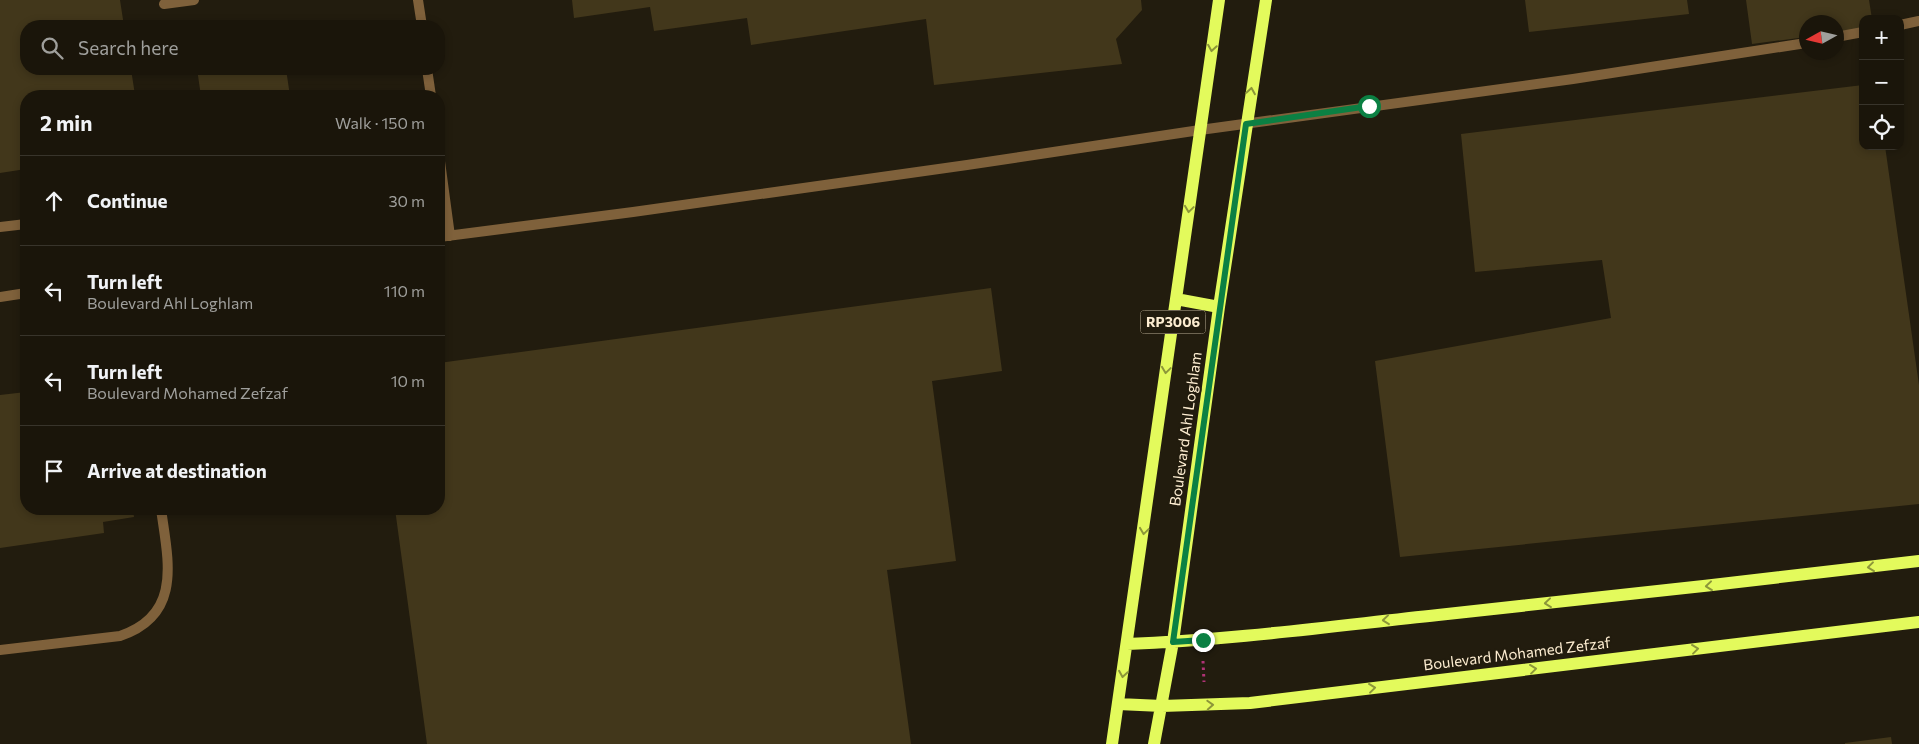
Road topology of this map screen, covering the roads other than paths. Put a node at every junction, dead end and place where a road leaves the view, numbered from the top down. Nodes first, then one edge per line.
1 (194, 0) edge
2 (418, 0) edge
3 (1219, 0) edge
4 (1266, 0) edge
5 (164, 4) dead end
6 (421, 20) edge
7 (1919, 21) edge
8 (1904, 24) edge
9 (1859, 33) edge
10 (1844, 36) edge
11 (1799, 44) edge
12 (428, 75) edge
13 (430, 90) edge
14 (1246, 124) junction
15 (1200, 130) junction
16 (445, 199) edge
17 (20, 225) edge
18 (0, 227) edge
19 (445, 236) edge
20 (450, 236) junction
21 (20, 294) edge
22 (0, 297) edge
23 (1176, 298) junction
24 (1220, 307) junction
25 (163, 515) edge
26 (1919, 560) edge
27 (1919, 622) edge
28 (1173, 642) junction
29 (1127, 644) junction
30 (0, 650) edge
31 (1118, 704) junction
32 (1162, 706) junction
33 (1112, 744) edge
34 (1154, 744) edge

1 - 5 lane
2 - 6 lane
3 -> 15 main road, Boulevard Ahl Loghlam / RP3006
14 -> 4 main road, Boulevard Ahl Loghlam / RP3006
7 - 8 lane
9 - 10 lane
11 - 14 lane
12 - 13 lane
14 - 15 lane
14 - 24 main road, Boulevard Ahl Loghlam / RP3006
15 - 20 lane
15 -> 23 main road, Boulevard Ahl Loghlam / RP3006
16 - 20 lane
17 - 18 lane
19 - 20 lane
21 - 22 lane
23 - 24 main road
23 -> 29 main road, Boulevard Ahl Loghlam / RP3006
24 - 28 main road, Boulevard Ahl Loghlam / RP3006
25 - 30 lane
26 -> 28 main road
32 -> 27 main road, Boulevard Mohamed Zefzaf
28 - 29 main road
28 - 32 main road, Boulevard Ahl Loghlam / RP3006
29 -> 31 main road, Boulevard Ahl Loghlam / RP3006
31 - 32 main road, Boulevard Mohamed Zefzaf
31 - 33 main road, Boulevard Ahl Loghlam / RP3006
32 - 34 main road, Boulevard Ahl Loghlam / RP3006

